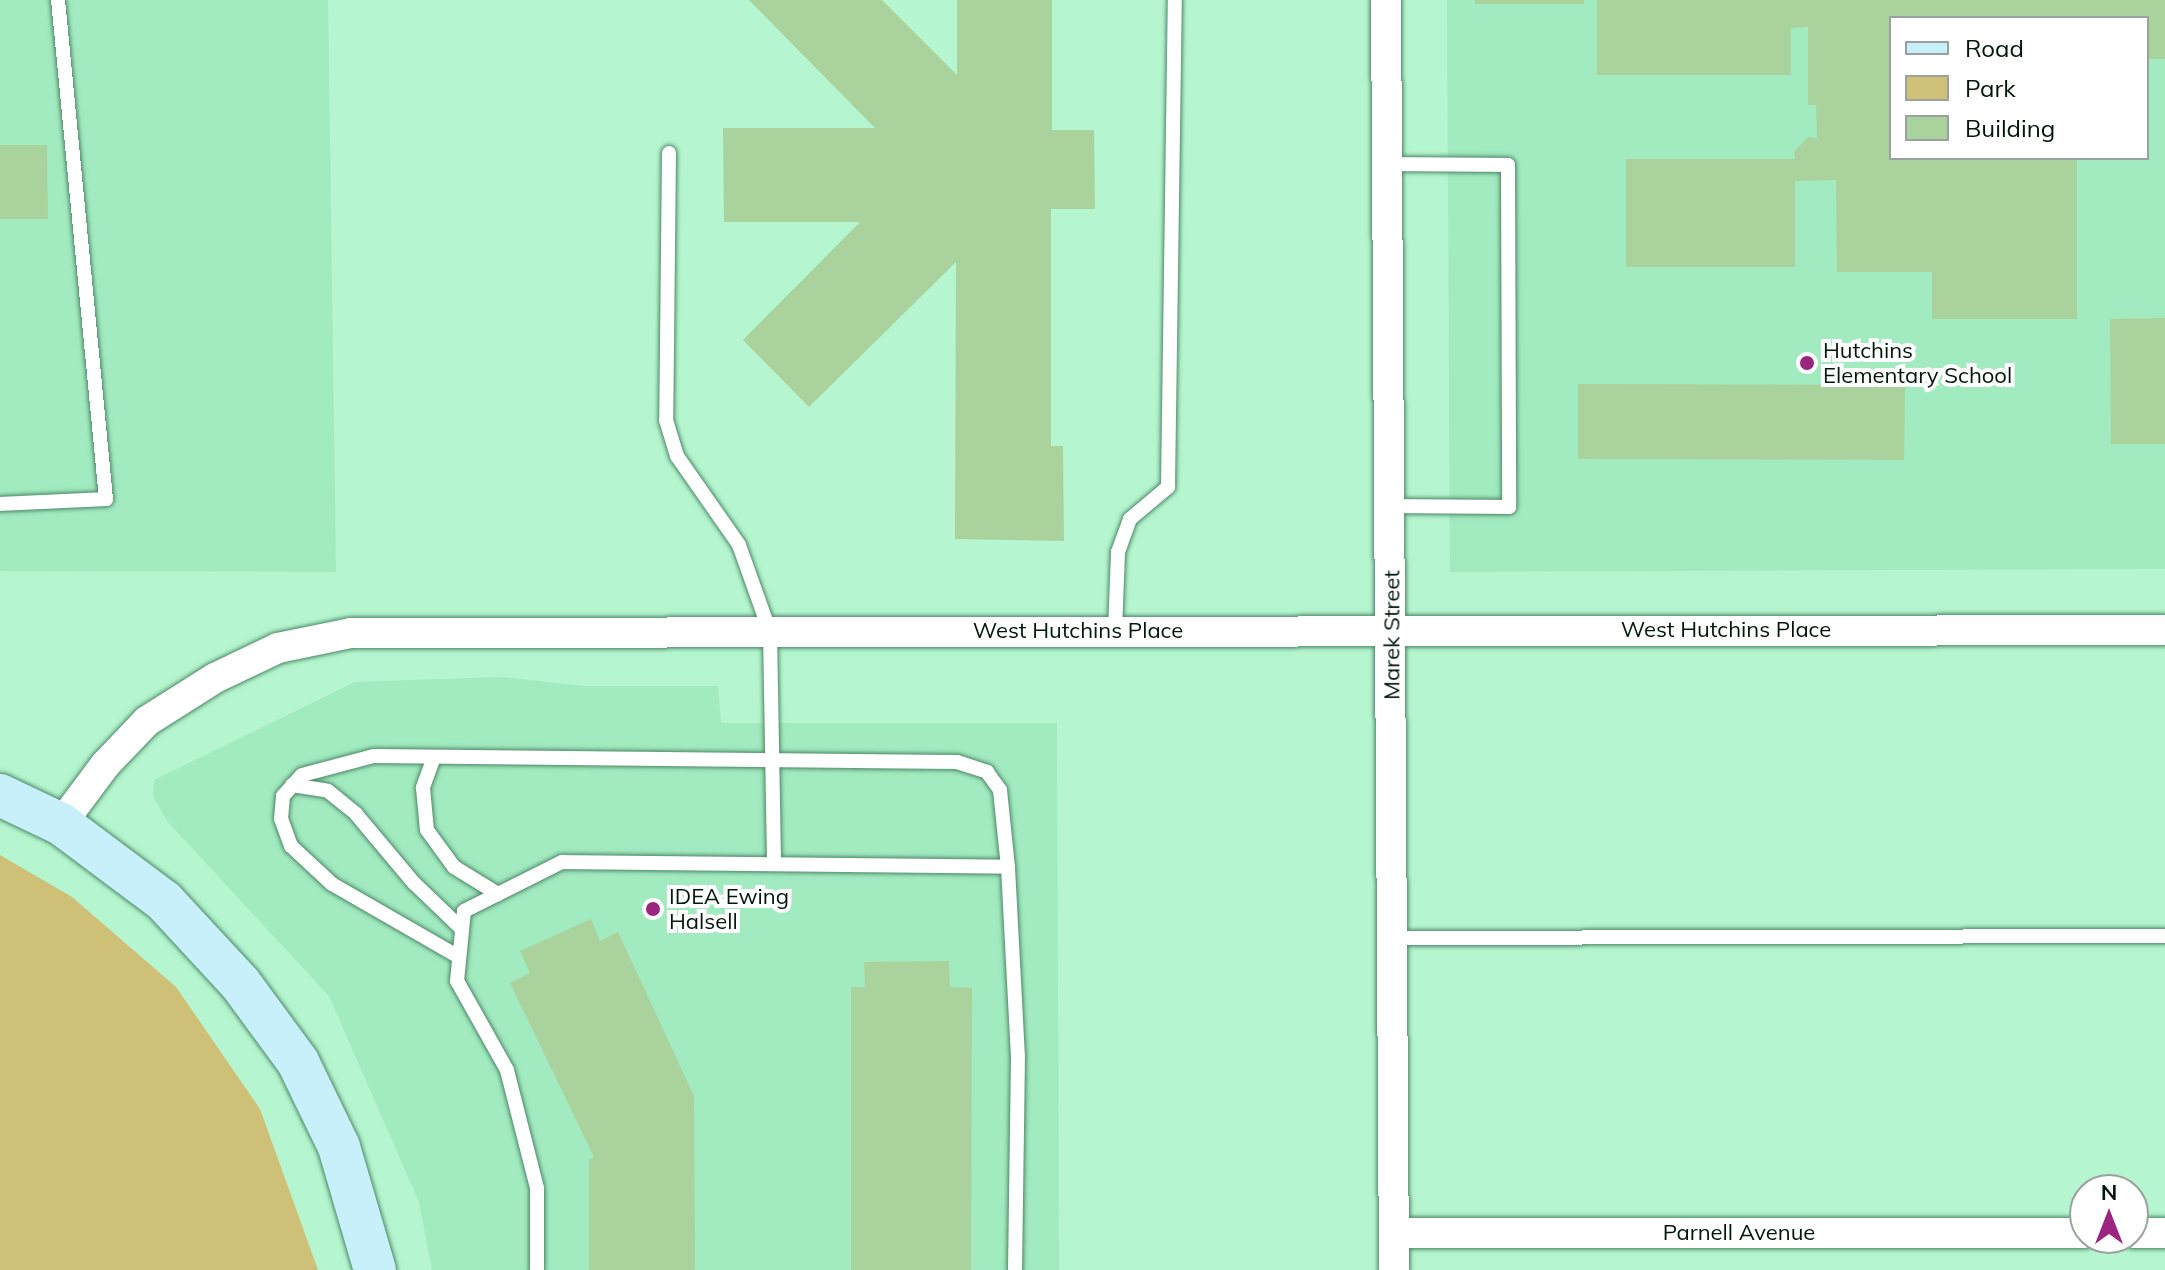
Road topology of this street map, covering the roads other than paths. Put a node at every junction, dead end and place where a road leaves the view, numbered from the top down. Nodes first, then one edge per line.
1 (58, 0) edge
2 (1175, 0) edge
3 (1386, 0) edge
4 (669, 153) dead end
5 (1387, 164) junction
6 (0, 504) edge
7 (1391, 506) junction
8 (1392, 629) junction
9 (2165, 630) edge
10 (1115, 631) junction
11 (770, 632) junction
12 (434, 757) junction
13 (772, 761) junction
14 (292, 785) junction
15 (0, 795) edge
16 (61, 824) junction
17 (774, 862) junction
18 (1008, 867) junction
19 (498, 894) junction
20 (462, 929) junction
21 (2165, 936) edge
22 (1393, 938) junction
23 (459, 957) junction
24 (1394, 1233) junction
25 (2069, 1233) edge
26 (375, 1270) edge
27 (537, 1270) edge
28 (1015, 1270) edge
29 (1394, 1270) edge

1 - 6 lane
2 - 10 lane
3 - 5 street, Marek Street
4 - 11 lane
5 - 7 street, Marek Street
5 - 7 lane
7 - 8 street, Marek Street
8 - 9 street, West Hutchins Place
8 - 10 street, West Hutchins Place
8 - 22 street, Marek Street
10 - 11 street, West Hutchins Place
11 - 13 lane
11 - 16 street, West Hutchins Place
12 - 13 lane
12 - 14 lane
12 - 19 lane
13 - 17 lane
13 - 18 lane
14 - 20 lane
14 - 23 lane
15 - 16 street
16 - 26 street
17 - 18 lane
17 - 19 lane
18 - 28 lane
19 - 20 lane
20 - 23 lane
21 - 22 lane
22 - 24 street, Marek Street
23 - 27 lane
24 - 25 street, Parnell Avenue
24 - 29 street, Marek Street

